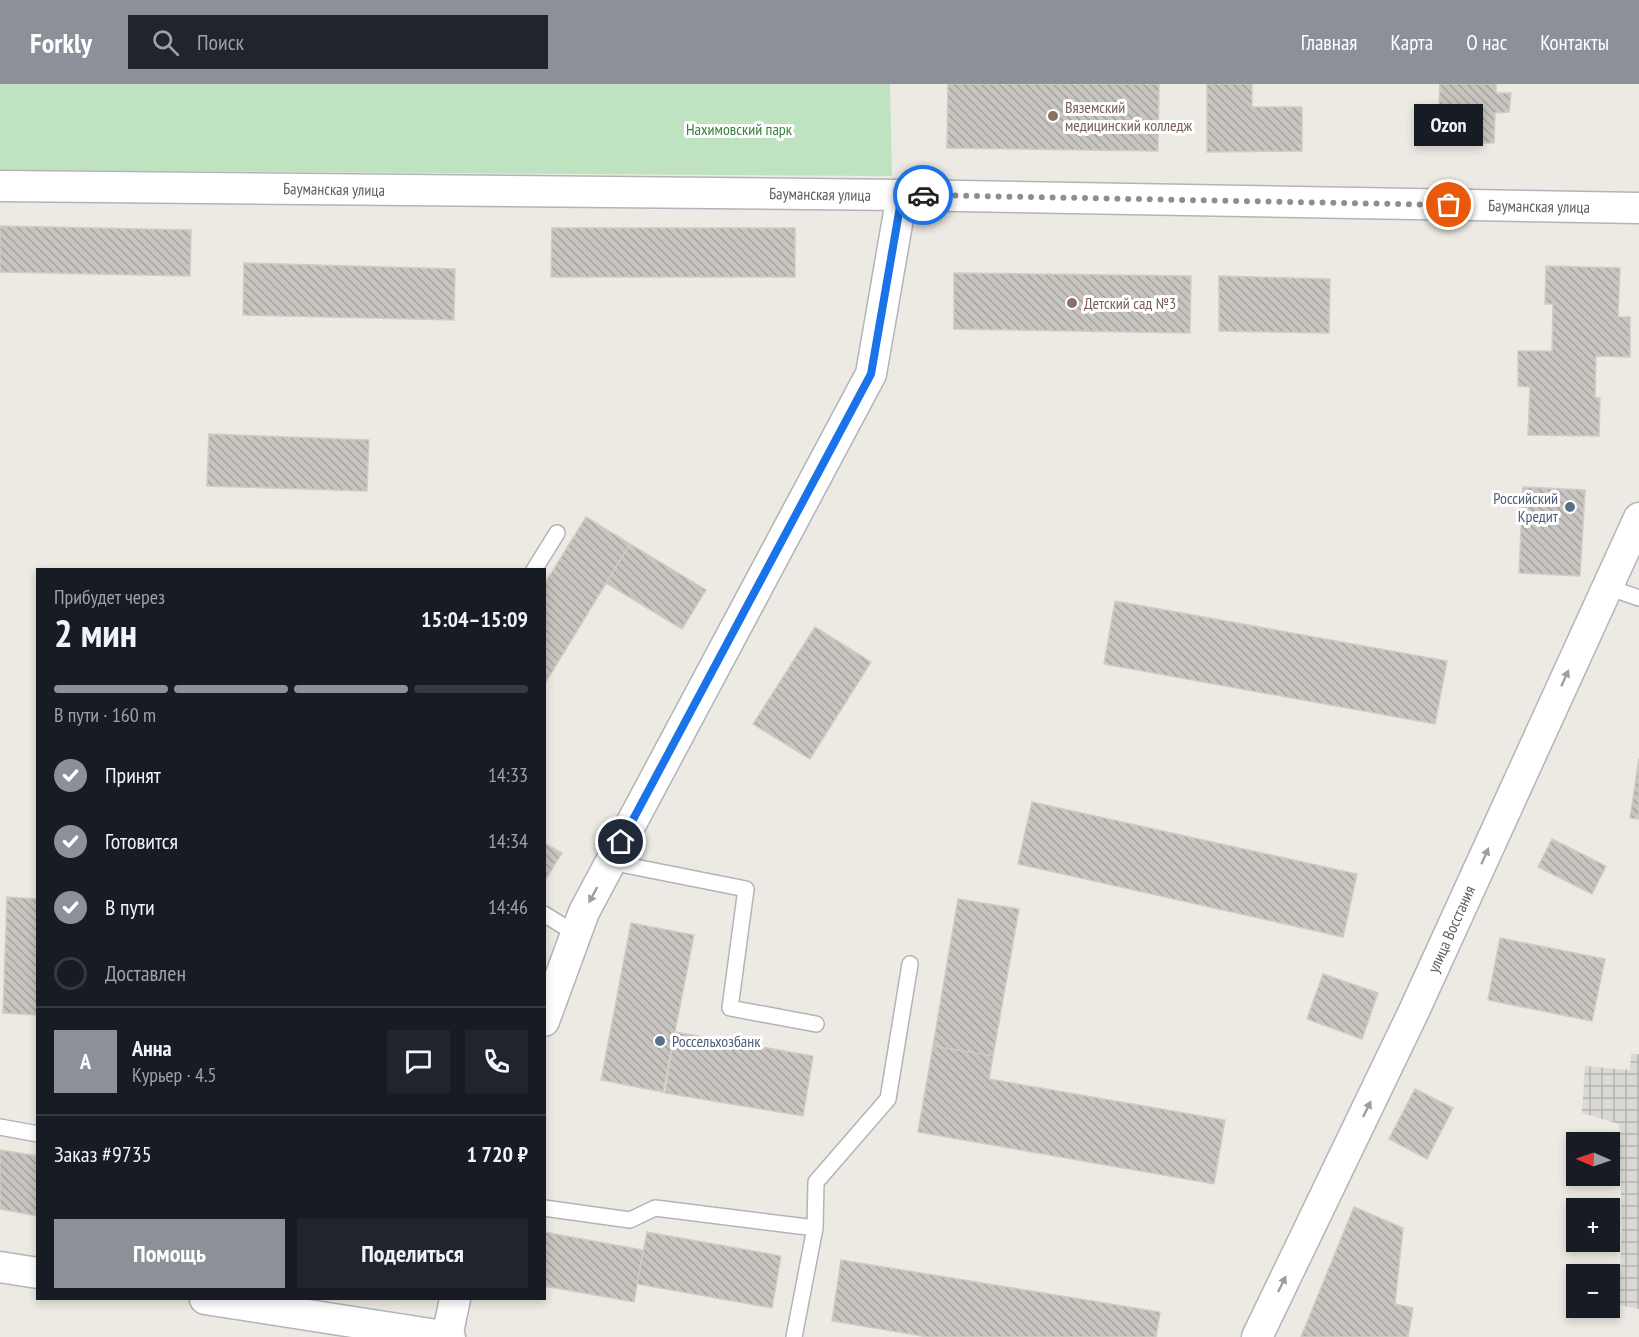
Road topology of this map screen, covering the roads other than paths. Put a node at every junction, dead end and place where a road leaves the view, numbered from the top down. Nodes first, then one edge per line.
1 (0, 186) edge
2 (902, 195) junction
3 (1639, 208) edge
4 (1639, 518) edge
5 (557, 533) dead end
6 (535, 568) edge
7 (1607, 587) junction
8 (1639, 598) edge
9 (610, 862) junction
10 (546, 915) edge
11 (576, 934) junction
12 (910, 964) dead end
13 (546, 1016) edge
14 (816, 1024) dead end
15 (0, 1127) edge
16 (36, 1134) edge
17 (546, 1208) edge
18 (815, 1228) junction
19 (0, 1267) edge
20 (36, 1273) edge
21 (211, 1300) edge
22 (455, 1300) edge
23 (449, 1337) edge
24 (794, 1337) edge
25 (1257, 1337) edge

1 - 2 street, Бауманская улица
2 - 3 street, Бауманская улица
2 - 9 street
4 - 7 street, улица Восстания
5 - 6 lane
7 - 8 lane
25 -> 7 street, улица Восстания
9 -> 11 street
9 - 14 lane
10 - 11 lane
11 - 13 street
12 - 18 lane
15 - 16 lane
17 - 18 lane
18 - 24 lane
19 - 20 street
21 - 23 street
22 - 23 street

